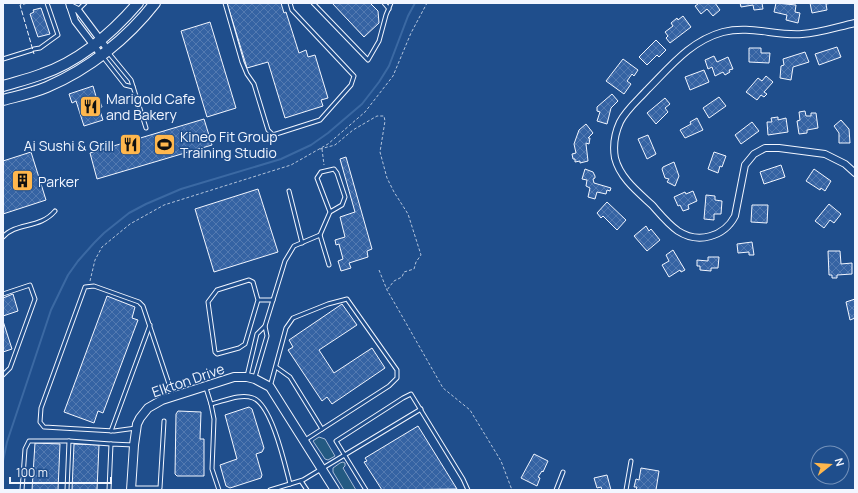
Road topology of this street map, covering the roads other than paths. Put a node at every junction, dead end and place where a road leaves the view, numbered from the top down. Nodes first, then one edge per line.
1 (47, 3) edge
2 (85, 3) edge
3 (138, 3) edge
4 (155, 3) edge
5 (224, 3) edge
6 (290, 3) edge
7 (313, 3) edge
8 (384, 3) edge
9 (391, 3) edge
10 (70, 4) edge
11 (389, 9) junction
12 (78, 10) junction
13 (855, 24) edge
14 (97, 43) junction
15 (104, 53) junction
16 (3, 59) edge
17 (3, 86) edge
18 (133, 87) junction
19 (3, 100) edge
20 (146, 128) dead end
21 (855, 173) edge
22 (289, 191) dead end
23 (55, 211) dead end
24 (330, 212) junction
25 (320, 235) junction
26 (3, 238) edge
27 (302, 243) junction
28 (329, 265) dead end
29 (3, 294) edge
30 (258, 300) junction
31 (273, 300) junction
32 (150, 325) junction
33 (265, 326) junction
34 (276, 367) junction
35 (3, 375) edge
36 (246, 377) junction
37 (255, 379) junction
38 (205, 386) junction
39 (270, 387) junction
40 (173, 396) junction
41 (211, 404) junction
42 (421, 409) junction
43 (164, 421) dead end
44 (136, 428) junction
45 (322, 429) junction
46 (111, 431) junction
47 (305, 440) junction
48 (69, 441) junction
49 (111, 444) junction
50 (134, 445) junction
51 (344, 455) junction
52 (631, 462) dead end
53 (322, 468) junction
54 (564, 472) dead end
55 (302, 481) junction
56 (290, 484) junction
57 (131, 489) edge
58 (22, 490) edge
59 (67, 490) edge
60 (109, 490) edge
61 (219, 490) edge
62 (270, 490) edge
63 (307, 490) edge
64 (335, 490) edge
65 (366, 490) edge
66 (468, 490) edge
67 (556, 490) edge
68 (626, 490) edge

1 - 16 lane
2 - 12 lane
3 - 14 main road
4 - 15 main road
5 - 6 lane
7 - 11 lane
8 - 11 lane
9 - 11 lane
10 - 12 street
10 - 14 street
12 - 14 street
13 - 21 street
14 - 15 street
14 - 17 main road
15 - 18 lane
15 - 18 lane
15 - 19 main road
18 - 20 lane
22 - 27 lane
23 - 26 lane
24 - 24 lane
24 - 25 lane
25 - 27 lane
25 - 28 lane
27 - 31 lane
29 - 35 lane
30 - 30 lane
30 - 31 lane
31 - 33 lane
32 - 40 lane
32 - 46 lane
32 - 46 lane
33 - 36 lane
33 - 37 lane
34 - 39 lane
34 - 45 lane
34 - 45 lane
36 - 37 street, Elkton Drive
36 - 38 street, Elkton Drive
37 - 39 street, Elkton Drive
38 - 40 street, Elkton Drive
38 - 41 lane
39 - 47 street, Elkton Drive
40 - 44 street, Elkton Drive
41 - 56 lane
41 - 61 lane
42 - 51 lane
42 - 51 lane
42 - 66 lane
43 - 57 lane
44 - 46 lane
44 - 50 street, Elkton Drive
45 - 47 lane
47 - 53 street, Elkton Drive
48 - 49 lane
48 - 58 lane
48 - 59 lane
49 - 50 lane
49 - 60 lane
50 - 57 street, Elkton Drive
51 - 53 lane
51 - 65 lane
52 - 68 lane
53 - 55 lane
53 - 64 street, Elkton Drive
54 - 67 lane
55 - 56 lane
55 - 63 lane
56 - 62 lane

